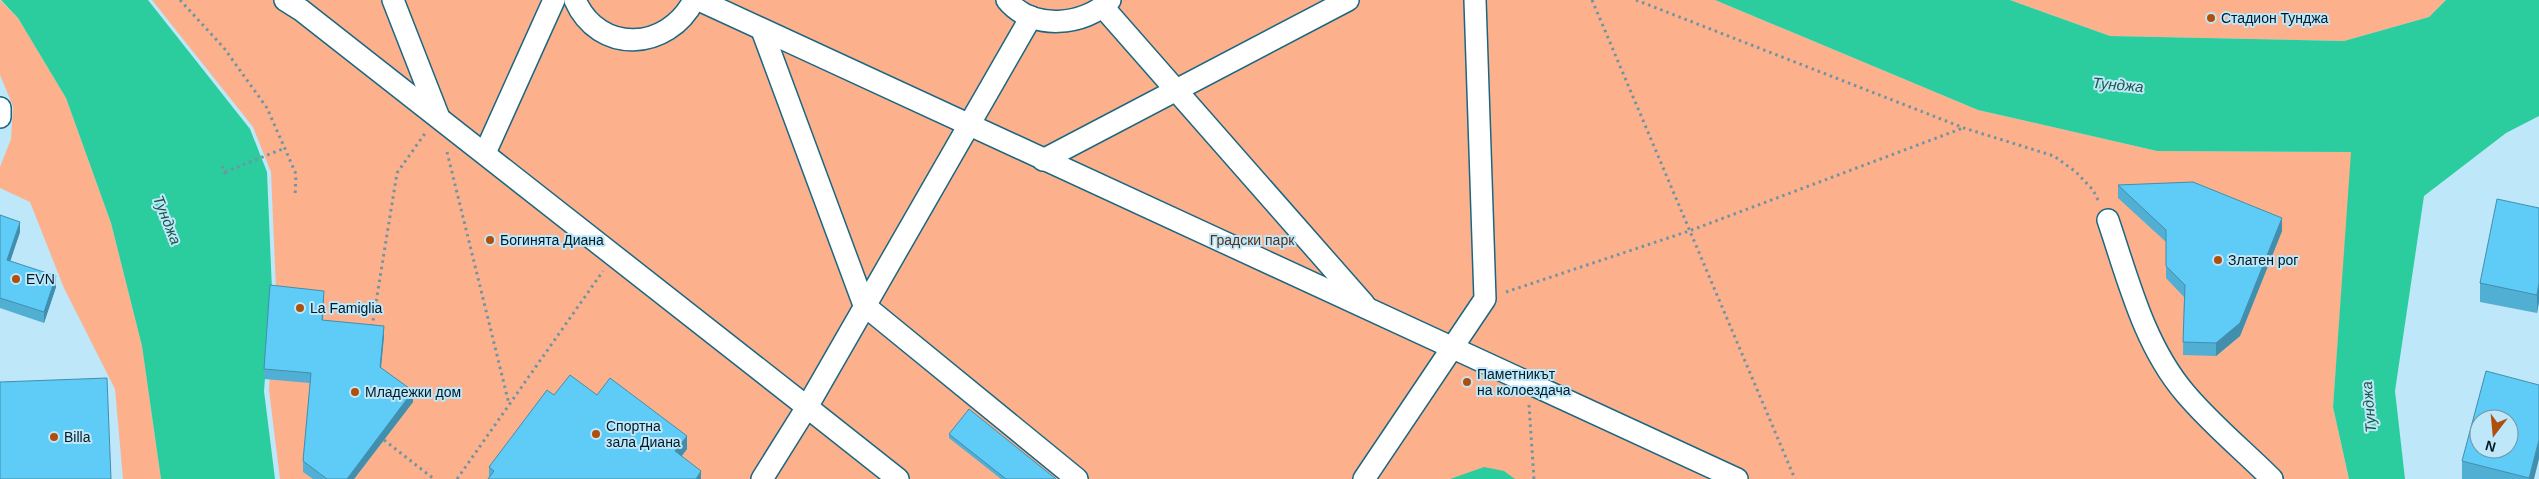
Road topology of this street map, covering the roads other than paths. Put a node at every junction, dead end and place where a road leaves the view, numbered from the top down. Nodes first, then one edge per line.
1 (285, 0) edge
2 (393, 0) edge
3 (554, 0) edge
4 (575, 0) edge
5 (694, 0) edge
6 (699, 0) edge
7 (1008, 0) edge
8 (1348, 0) edge
9 (1476, 0) edge
10 (1107, 4) edge
11 (1031, 17) junction
12 (762, 30) junction
13 (1175, 89) junction
14 (0, 108) edge
15 (438, 115) junction
16 (0, 117) edge
17 (968, 125) junction
18 (485, 153) junction
19 (1043, 160) junction
20 (2108, 220) road end
21 (864, 305) junction
22 (1369, 310) junction
23 (1452, 348) junction
24 (807, 407) junction
25 (762, 479) edge
26 (898, 479) edge
27 (1077, 479) edge
28 (1364, 479) edge
29 (1737, 479) edge
30 (2272, 479) edge

1 - 15 street
2 - 15 street
3 - 18 street
4 - 5 street
6 - 12 street
7 - 11 street
8 - 13 street
9 - 23 street
10 - 11 street
10 - 13 street
11 - 17 street
12 - 17 street
12 - 21 street
13 - 19 street
13 - 22 street
14 - 16 street
15 - 18 street
17 - 19 street
17 - 21 street
18 - 24 street
19 - 22 street
20 - 30 street
21 - 24 street
21 - 27 street
22 - 23 street
23 - 28 street
23 - 29 street
24 - 25 street
24 - 26 street

